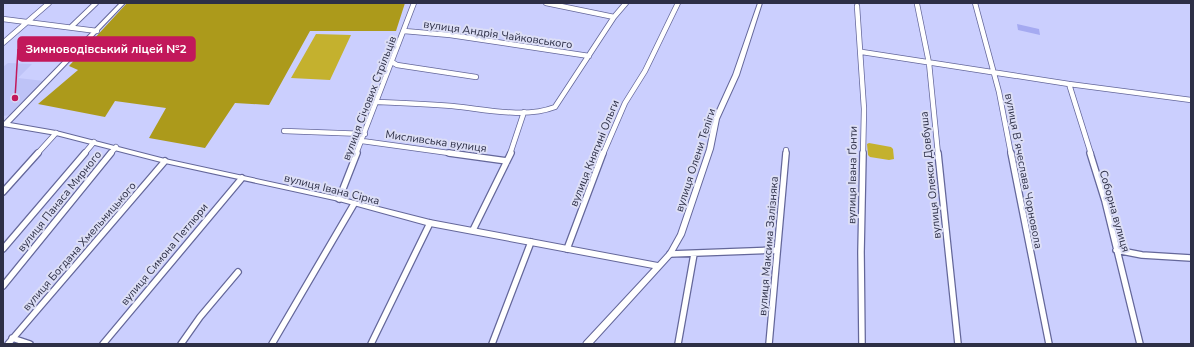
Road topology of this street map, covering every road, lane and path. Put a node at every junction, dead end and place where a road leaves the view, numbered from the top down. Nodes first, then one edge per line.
1 (49, 3) edge
2 (96, 3) edge
3 (123, 3) edge
4 (414, 3) edge
5 (546, 3) edge
6 (626, 3) edge
7 (678, 3) edge
8 (760, 3) edge
9 (975, 3) edge
10 (917, 4) dead end
11 (857, 6) dead end
12 (614, 17) junction
13 (3, 19) edge
14 (27, 22) junction
15 (71, 27) junction
16 (97, 31) junction
17 (404, 31) junction
18 (3, 43) edge
19 (862, 52) junction
20 (589, 56) junction
21 (392, 62) junction
22 (929, 63) junction
23 (993, 72) junction
24 (476, 77) dead end
25 (1069, 84) junction
26 (1191, 100) edge
27 (378, 102) junction
28 (524, 112) junction
29 (4, 125) edge
30 (284, 131) dead end
31 (56, 133) junction
32 (365, 134) junction
33 (362, 141) junction
34 (94, 142) junction
35 (116, 148) junction
36 (786, 150) dead end
37 (165, 161) junction
38 (507, 161) junction
39 (242, 178) junction
40 (3, 192) edge
41 (338, 199) junction
42 (354, 204) junction
43 (430, 223) junction
44 (473, 230) junction
45 (531, 242) junction
46 (3, 249) edge
47 (567, 249) junction
48 (776, 250) junction
49 (1116, 250) junction
50 (670, 254) junction
51 (694, 254) junction
52 (1191, 258) edge
53 (659, 266) junction
54 (238, 272) dead end
55 (3, 286) edge
56 (12, 338) junction
57 (8, 344) edge
58 (30, 344) edge
59 (103, 344) edge
60 (181, 344) edge
61 (272, 344) edge
62 (371, 344) edge
63 (492, 344) edge
64 (587, 344) edge
65 (678, 344) edge
66 (769, 344) edge
67 (862, 344) edge
68 (958, 344) edge
69 (1049, 344) edge
70 (1140, 344) edge

1 - 14 street
2 - 15 street
3 - 16 street
4 - 17 street, вулиця Січових Стрільців
5 - 12 street
6 - 12 street
7 - 47 street, вулиця Княгині Ольги
8 - 50 street, вулиця Олени Теліги
9 - 23 street, вулиця Вʼячеслава Чорновола
10 - 22 street, вулиця Олекси Довбуша
11 - 19 street, вулиця Івана Ґонти
12 - 20 street
13 - 14 street
14 - 15 street
14 - 18 street
15 - 16 street
16 - 29 street
17 - 20 street, вулиця Андрія Чайковського
17 - 21 street, вулиця Січових Стрільців
19 - 22 street
19 - 67 street, вулиця Івана Ґонти
20 - 28 street
21 - 24 street
21 - 27 street, вулиця Січових Стрільців
22 - 23 street
22 - 68 street, вулиця Олекси Довбуша
23 - 25 street
23 - 69 street, вулиця Вʼячеслава Чорновола
25 - 26 street
25 - 49 street, Соборна вулиця
27 - 28 street
27 - 32 street, вулиця Січових Стрільців
28 - 38 street
29 - 31 street, вулиця Івана Сірка
30 - 32 street
31 - 34 street, вулиця Івана Сірка
31 - 40 street
32 - 33 street, вулиця Січових Стрільців
33 - 38 street, Мисливська вулиця
33 - 41 street, вулиця Січових Стрільців
34 - 35 street, вулиця Івана Сірка
34 - 46 street
35 - 37 street, вулиця Івана Сірка
35 - 55 street, вулиця Панаса Мирного
36 - 48 street, вулиця Максима Залізняка
37 - 39 street, вулиця Івана Сірка
37 - 56 street, вулиця Богдана Хмельницького
38 - 44 street
39 - 41 street, вулиця Івана Сірка
39 - 59 street, вулиця Симона Петлюри
41 - 42 street, вулиця Івана Сірка
42 - 43 street, вулиця Івана Сірка
42 - 61 street
43 - 44 street, вулиця Івана Сірка
43 - 62 street
44 - 45 street, вулиця Івана Сірка
45 - 47 street, вулиця Івана Сірка
45 - 63 street
47 - 53 street, вулиця Івана Сірка
48 - 51 street
48 - 66 street, вулиця Максима Залізняка
49 - 52 street
49 - 70 street, Соборна вулиця
50 - 51 street
50 - 53 street, вулиця Олени Теліги
51 - 65 street
53 - 64 street, вулиця Олени Теліги
54 - 60 street
56 - 57 street, вулиця Богдана Хмельницького
56 - 58 street

